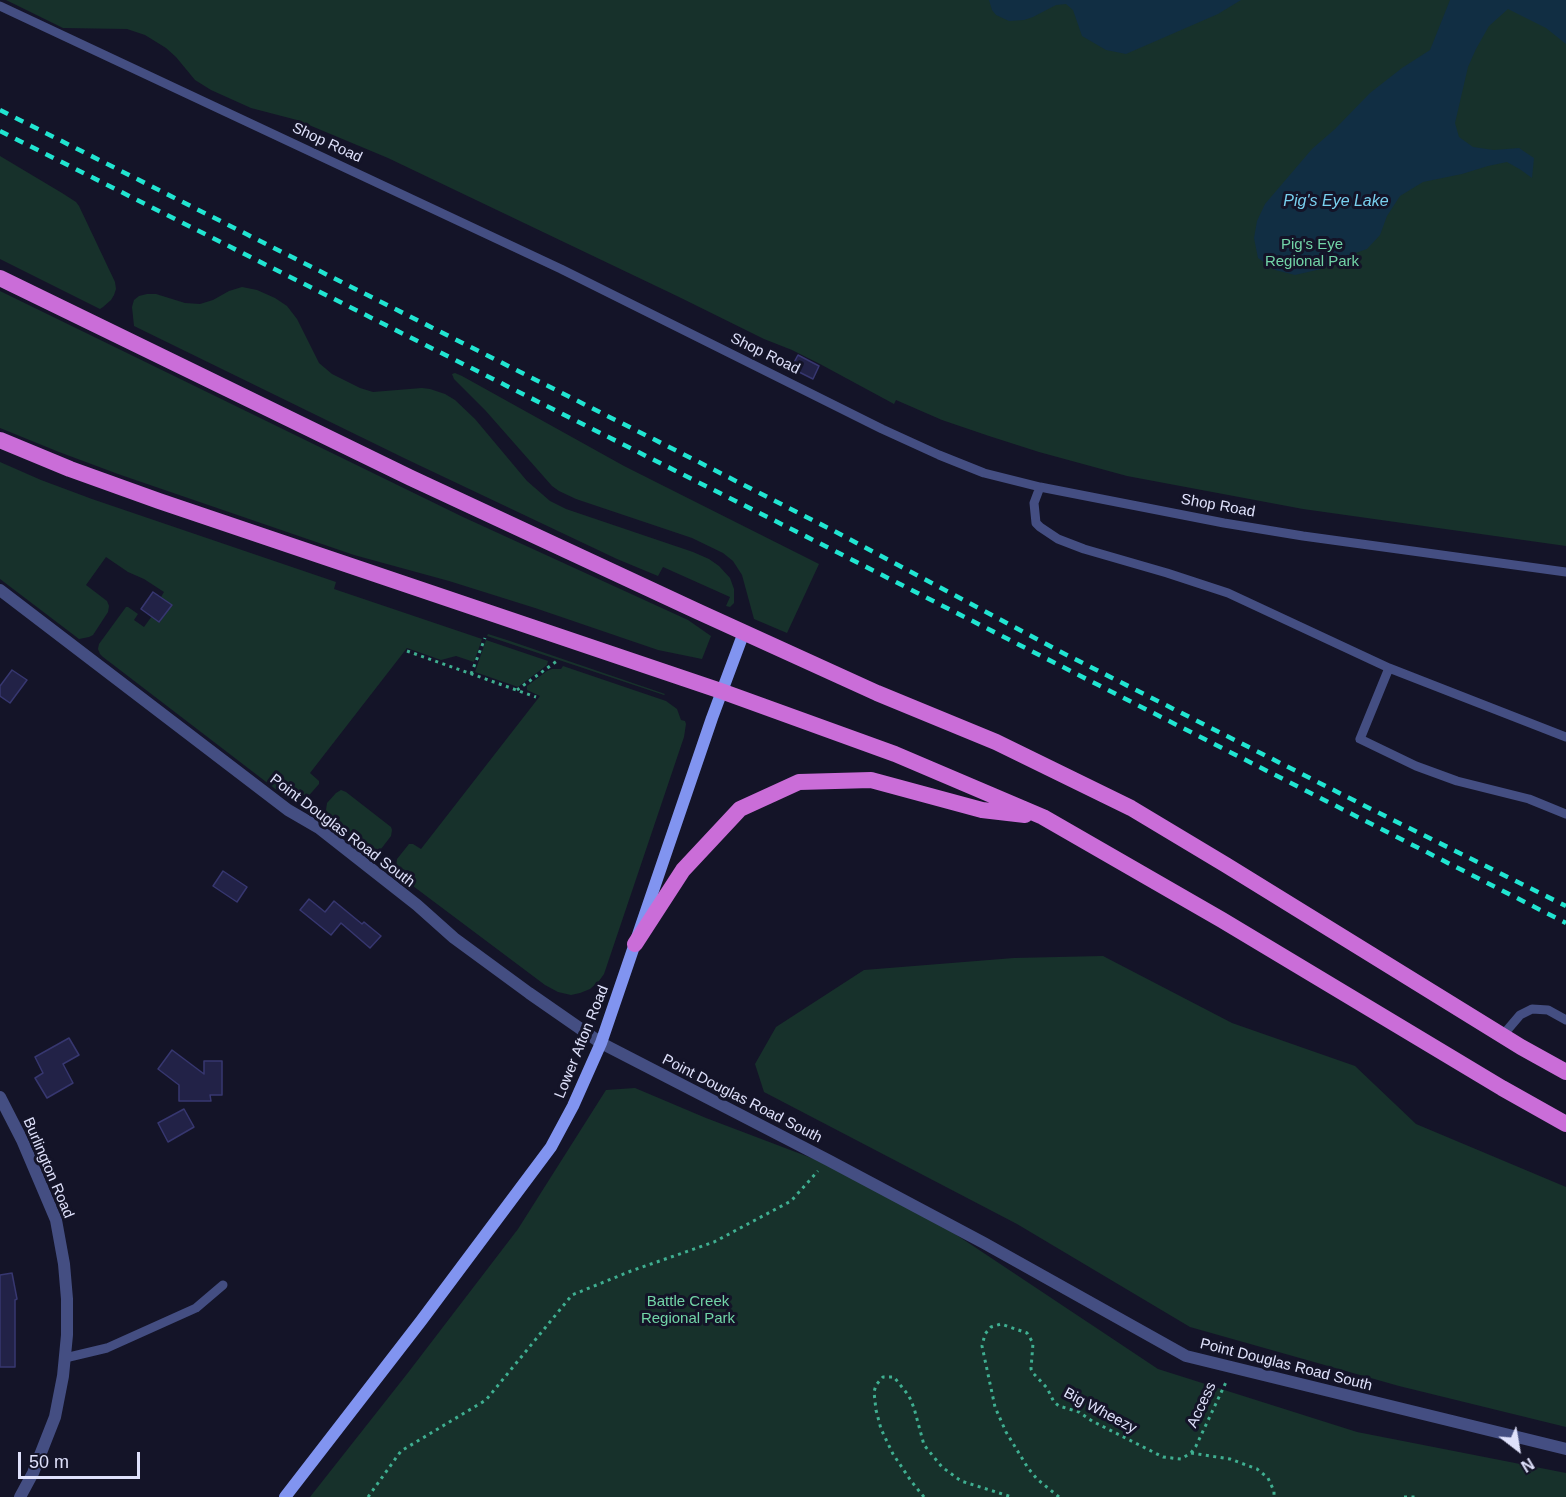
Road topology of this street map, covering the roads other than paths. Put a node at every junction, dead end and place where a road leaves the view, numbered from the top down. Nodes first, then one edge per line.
1 (0, 6) edge
2 (0, 278) edge
3 (0, 440) edge
4 (1040, 487) junction
5 (1566, 572) edge
6 (0, 590) edge
7 (744, 632) junction
8 (1389, 668) junction
9 (721, 691) junction
10 (1566, 737) edge
11 (1566, 814) edge
12 (1043, 817) junction
13 (635, 944) junction
14 (1566, 1020) edge
15 (1503, 1035) junction
16 (601, 1044) junction
17 (1566, 1072) edge
18 (0, 1097) edge
19 (1566, 1124) edge
20 (223, 1285) dead end
21 (65, 1358) junction
22 (1566, 1449) edge
23 (20, 1497) edge
24 (285, 1497) edge

1 - 4 lane, Shop Road
2 - 7 highway
3 - 9 highway
4 - 5 lane, Shop Road
4 - 8 lane
6 - 16 street, Point Douglas Road South
7 - 9 main road, Lower Afton Road
7 - 15 highway
8 - 10 lane
8 - 11 lane
9 - 12 highway
9 - 13 main road, Lower Afton Road
12 - 13 highway
12 - 19 highway
13 - 16 main road, Lower Afton Road
14 - 15 lane
15 - 17 highway
16 - 22 street, Point Douglas Road South
16 - 24 main road, Lower Afton Road
18 - 21 street, Burlington Road
20 - 21 lane
21 - 23 street, Burlington Road

